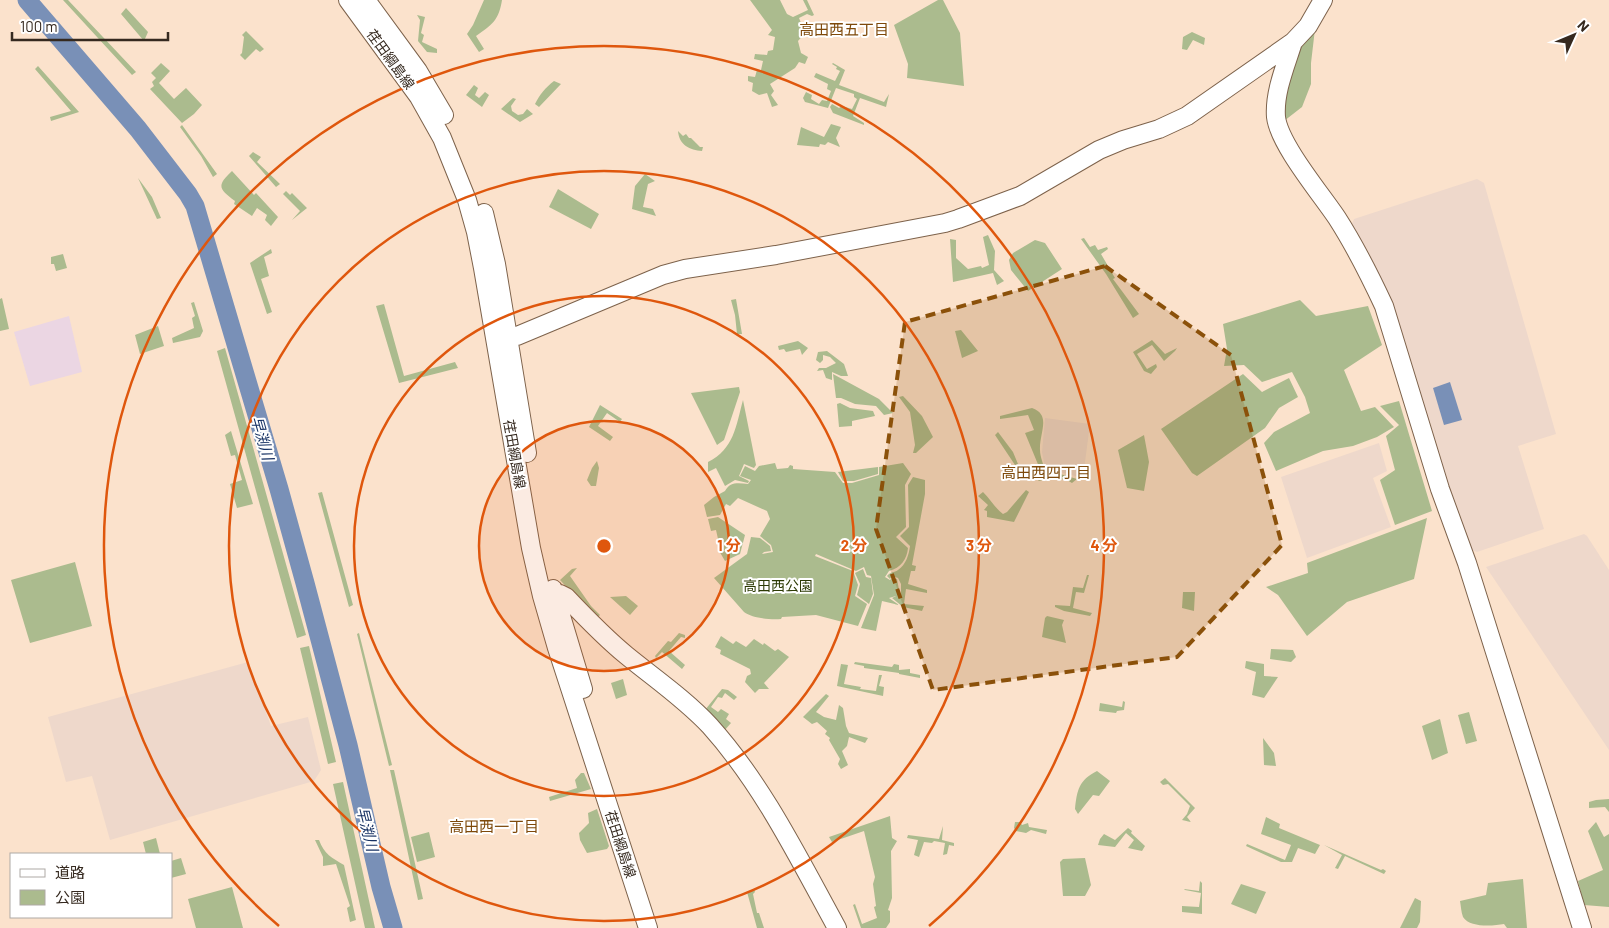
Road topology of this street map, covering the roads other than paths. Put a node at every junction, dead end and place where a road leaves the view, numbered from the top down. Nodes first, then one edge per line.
1 (1323, 0) edge
2 (360, 2) edge
3 (1293, 42) junction
4 (502, 340) junction
5 (548, 595) junction
6 (635, 869) junction
7 (648, 928) edge
8 (660, 928) edge
9 (837, 928) edge
10 (1582, 928) edge

1 - 3 street
2 - 4 street, 荏田綱島線
3 - 4 street
3 - 10 street
4 - 5 street, 荏田綱島線
5 - 6 street, 荏田綱島線
5 - 9 street
6 - 7 street, 荏田綱島線
6 - 8 street, 荏田綱島線

